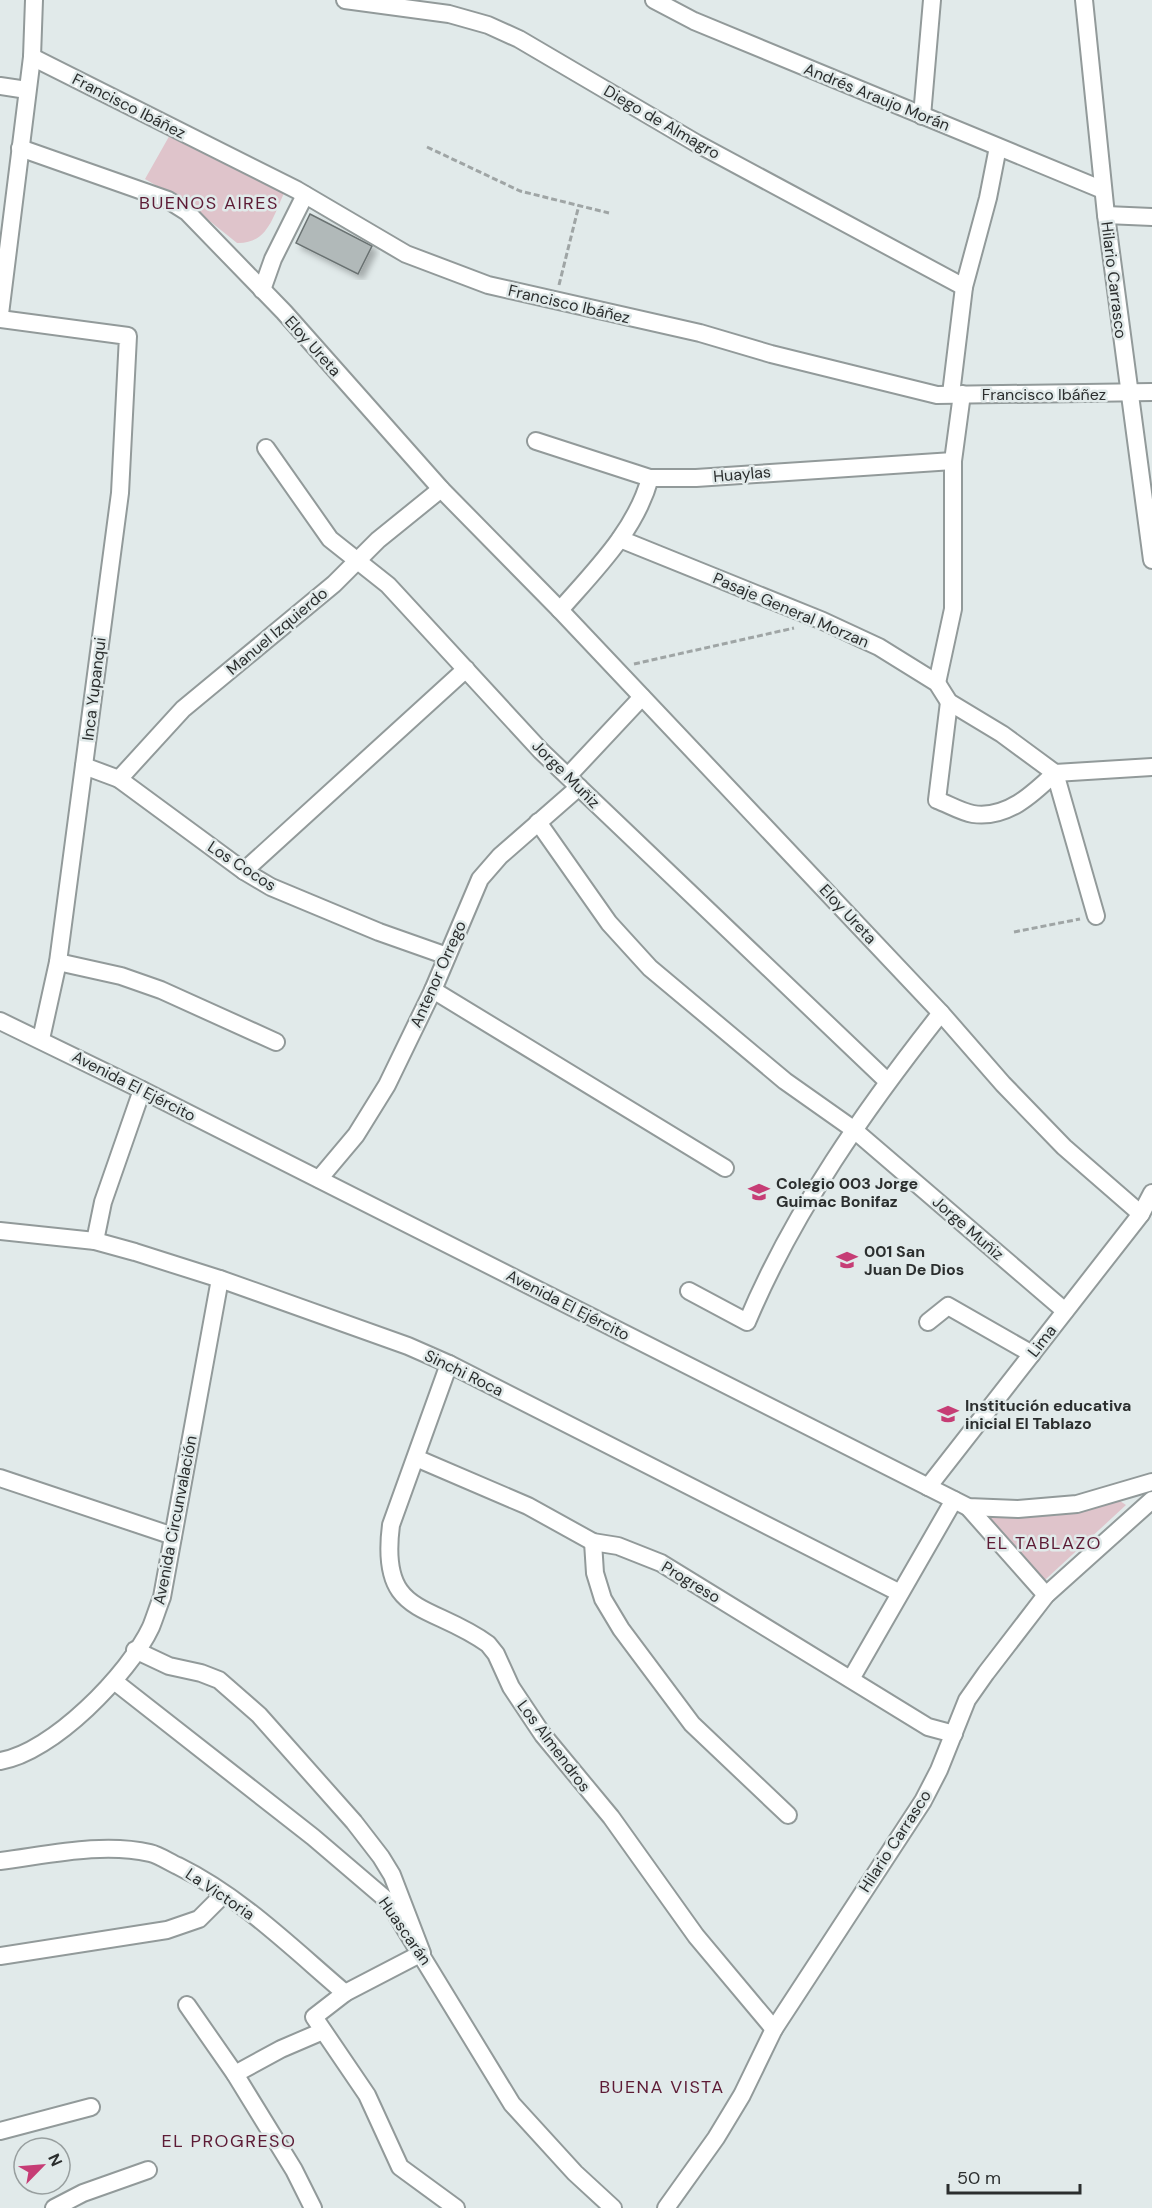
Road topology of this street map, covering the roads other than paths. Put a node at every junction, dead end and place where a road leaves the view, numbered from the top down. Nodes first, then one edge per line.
1 (34, 0) edge
2 (345, 0) edge
3 (654, 0) edge
4 (932, 0) edge
5 (1084, 0) edge
6 (32, 57) junction
7 (0, 86) edge
8 (27, 90) junction
9 (922, 116) junction
10 (998, 147) junction
11 (20, 148) junction
12 (1103, 190) junction
13 (305, 195) junction
14 (6, 214) edge
15 (1106, 215) junction
16 (1152, 217) edge
17 (964, 288) junction
18 (262, 290) junction
19 (0, 314) edge
20 (0, 318) edge
21 (1152, 392) edge
22 (957, 394) junction
23 (1128, 394) junction
24 (536, 441) dead end
25 (266, 448) dead end
26 (953, 461) junction
27 (650, 478) junction
28 (441, 489) junction
29 (620, 539) junction
30 (1152, 560) edge
31 (356, 562) junction
32 (560, 610) junction
33 (466, 669) junction
34 (937, 683) junction
35 (642, 697) junction
36 (949, 702) junction
37 (84, 766) junction
38 (1152, 766) edge
39 (1055, 773) junction
40 (119, 779) junction
41 (573, 782) junction
42 (538, 822) junction
43 (243, 871) junction
44 (1096, 916) road end
45 (447, 956) junction
46 (58, 962) junction
47 (433, 990) junction
48 (941, 1013) junction
49 (0, 1021) edge
50 (41, 1039) junction
51 (276, 1042) dead end
52 (887, 1081) junction
53 (142, 1090) junction
54 (853, 1129) junction
55 (726, 1168) dead end
56 (319, 1179) junction
57 (1152, 1193) edge
58 (1141, 1214) junction
59 (0, 1231) edge
60 (95, 1241) junction
61 (220, 1279) junction
62 (688, 1291) dead end
63 (1065, 1311) junction
64 (928, 1322) dead end
65 (1032, 1354) junction
66 (449, 1364) junction
67 (416, 1458) junction
68 (1152, 1482) edge
69 (3, 1483) edge
70 (928, 1487) junction
71 (1152, 1500) edge
72 (961, 1503) junction
73 (173, 1536) junction
74 (593, 1542) junction
75 (900, 1593) junction
76 (1046, 1594) junction
77 (135, 1650) junction
78 (851, 1679) junction
79 (114, 1681) junction
80 (954, 1734) junction
81 (0, 1761) edge
82 (788, 1815) dead end
83 (0, 1861) edge
84 (224, 1894) junction
85 (422, 1953) junction
86 (0, 1956) edge
87 (345, 1993) junction
88 (187, 2005) dead end
89 (319, 2024) junction
90 (774, 2029) junction
91 (235, 2074) junction
92 (92, 2107) dead end
93 (0, 2131) edge
94 (148, 2170) dead end
95 (54, 2208) edge
96 (313, 2208) edge
97 (456, 2208) edge
98 (613, 2208) edge
99 (666, 2208) edge

1 - 6 street
2 - 17 street, Diego de Almagro
3 - 9 street, Andrés Araujo Morán
4 - 9 street
5 - 12 street, Hilario Carrasco
6 - 8 street
6 - 13 street, Francisco Ibáñez
7 - 8 street
8 - 11 street
9 - 10 street, Andrés Araujo Morán
10 - 12 street, Andrés Araujo Morán
10 - 17 street
11 - 14 street
11 - 18 street, Eloy Ureta
12 - 15 street, Hilario Carrasco
13 - 18 street
13 - 22 street, Francisco Ibáñez
14 - 19 street
15 - 16 street
15 - 23 street, Hilario Carrasco
17 - 22 street
18 - 28 street, Eloy Ureta
20 - 37 street, Inca Yupanqui
21 - 23 street, Francisco Ibáñez
22 - 23 street, Francisco Ibáñez
22 - 26 street
23 - 30 street, Hilario Carrasco
24 - 27 street, Huaylas
25 - 31 street, Jorge Muñiz
26 - 27 street, Huaylas
26 - 34 street
27 - 29 street
28 - 31 street, Manuel Izquierdo
28 - 32 street, Eloy Ureta
29 - 32 street
29 - 34 street, Pasaje General Morzan
31 - 33 street, Jorge Muñiz
31 - 40 street, Manuel Izquierdo
32 - 35 street, Eloy Ureta
33 - 41 street, Jorge Muñiz
33 - 43 street
34 - 36 street, Pasaje General Morzan
35 - 41 street, Antenor Orrego
35 - 48 street, Eloy Ureta
36 - 39 street
36 - 39 street
37 - 40 street, Los Cocos
37 - 46 street, Inca Yupanqui
38 - 39 street
39 - 44 street
40 - 43 street, Los Cocos
41 - 42 street, Antenor Orrego
41 - 52 street, Jorge Muñiz
42 - 45 street, Antenor Orrego
42 - 54 street, Jorge Muñiz
43 - 45 street, Los Cocos
45 - 47 street, Antenor Orrego
46 - 50 street, Inca Yupanqui
46 - 51 street
47 - 55 street
47 - 56 street, Antenor Orrego
48 - 52 street
48 - 58 street, Eloy Ureta
49 - 50 street, Avenida El Ejército
50 - 53 street, Avenida El Ejército
52 - 54 street
53 - 56 street, Avenida El Ejército
53 - 60 street
54 - 62 street
54 - 63 street, Jorge Muñiz
56 - 70 street, Avenida El Ejército
57 - 58 street, Lima
58 - 63 street, Lima
59 - 60 street, Sinchi Roca
60 - 61 street, Sinchi Roca
61 - 66 street, Sinchi Roca
61 - 73 street, Avenida Circunvalación
63 - 65 street, Lima
64 - 65 street
65 - 70 street, Lima
66 - 67 street, Los Almendros
66 - 75 street, Sinchi Roca
67 - 74 street, Progreso
67 - 90 street, Los Almendros
68 - 72 street, Avenida El Ejército
69 - 73 street
70 - 72 street, Avenida El Ejército
71 - 76 street, Hilario Carrasco
72 - 75 street
72 - 76 street
73 - 77 street, Avenida Circunvalación
74 - 78 street, Progreso
74 - 82 street
75 - 78 street
76 - 80 street, Hilario Carrasco
77 - 79 street, Avenida Circunvalación
77 - 85 street
78 - 80 street, Progreso
79 - 81 street, Avenida Circunvalación
79 - 85 street, Huascarán
80 - 90 street, Hilario Carrasco
83 - 84 street, La Victoria
84 - 86 street
84 - 87 street, La Victoria
85 - 87 street
85 - 98 street, Huascarán
87 - 89 street
88 - 91 street
89 - 91 street
89 - 97 street
90 - 99 street, Hilario Carrasco
91 - 96 street
92 - 93 street
94 - 95 street

